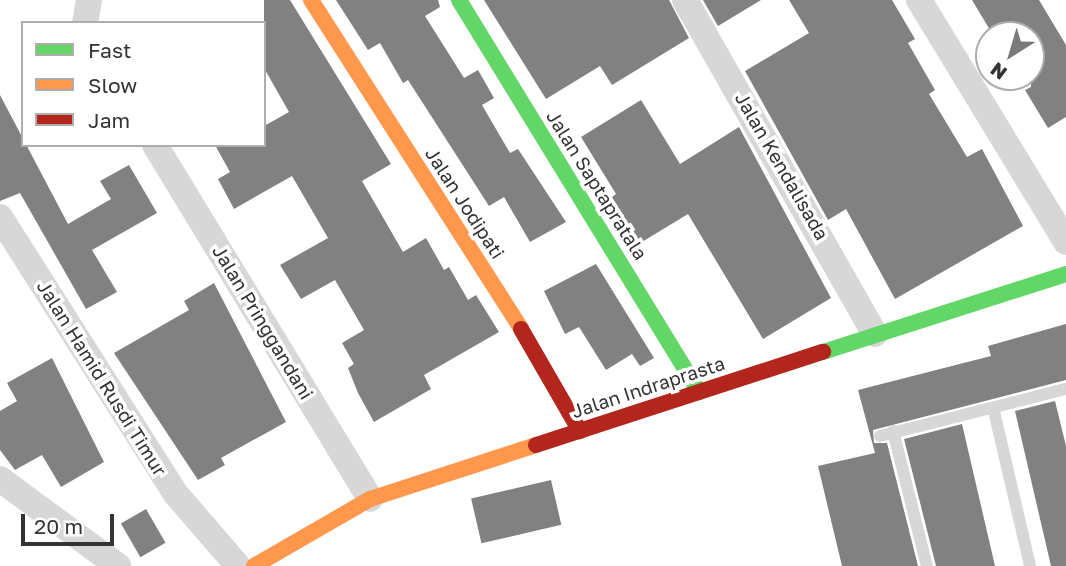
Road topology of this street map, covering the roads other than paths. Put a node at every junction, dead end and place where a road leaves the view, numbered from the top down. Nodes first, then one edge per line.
1 (89, 0) edge
2 (311, 0) edge
3 (459, 0) edge
4 (685, 0) edge
5 (919, 0) edge
6 (85, 21) edge
7 (156, 147) edge
8 (0, 217) edge
9 (1066, 243) edge
10 (1066, 274) edge
11 (875, 334) junction
12 (1066, 389) edge
13 (699, 392) junction
14 (994, 411) junction
15 (580, 431) junction
16 (893, 431) junction
17 (880, 436) dead end
18 (0, 479) edge
19 (370, 499) junction
20 (118, 566) edge
21 (238, 566) edge
22 (254, 566) edge
23 (928, 566) edge
24 (1030, 566) edge

1 - 6 street
2 - 15 street, Jalan Jodipati
3 - 13 street, Jalan Saptapratala
4 - 11 street, Jalan Kendalisada
5 - 9 street
7 - 19 street, Jalan Pringgandani
8 - 21 street, Jalan Hamid Rusdi Timur
10 - 11 street, Jalan Indraprasta
11 - 13 street, Jalan Indraprasta
12 - 14 lane
13 - 15 street, Jalan Indraprasta
14 - 16 lane
14 - 24 lane
15 - 19 street, Jalan Indraprasta
16 - 17 lane
16 - 23 lane
18 - 20 street
19 - 22 street, Jalan Indraprasta

